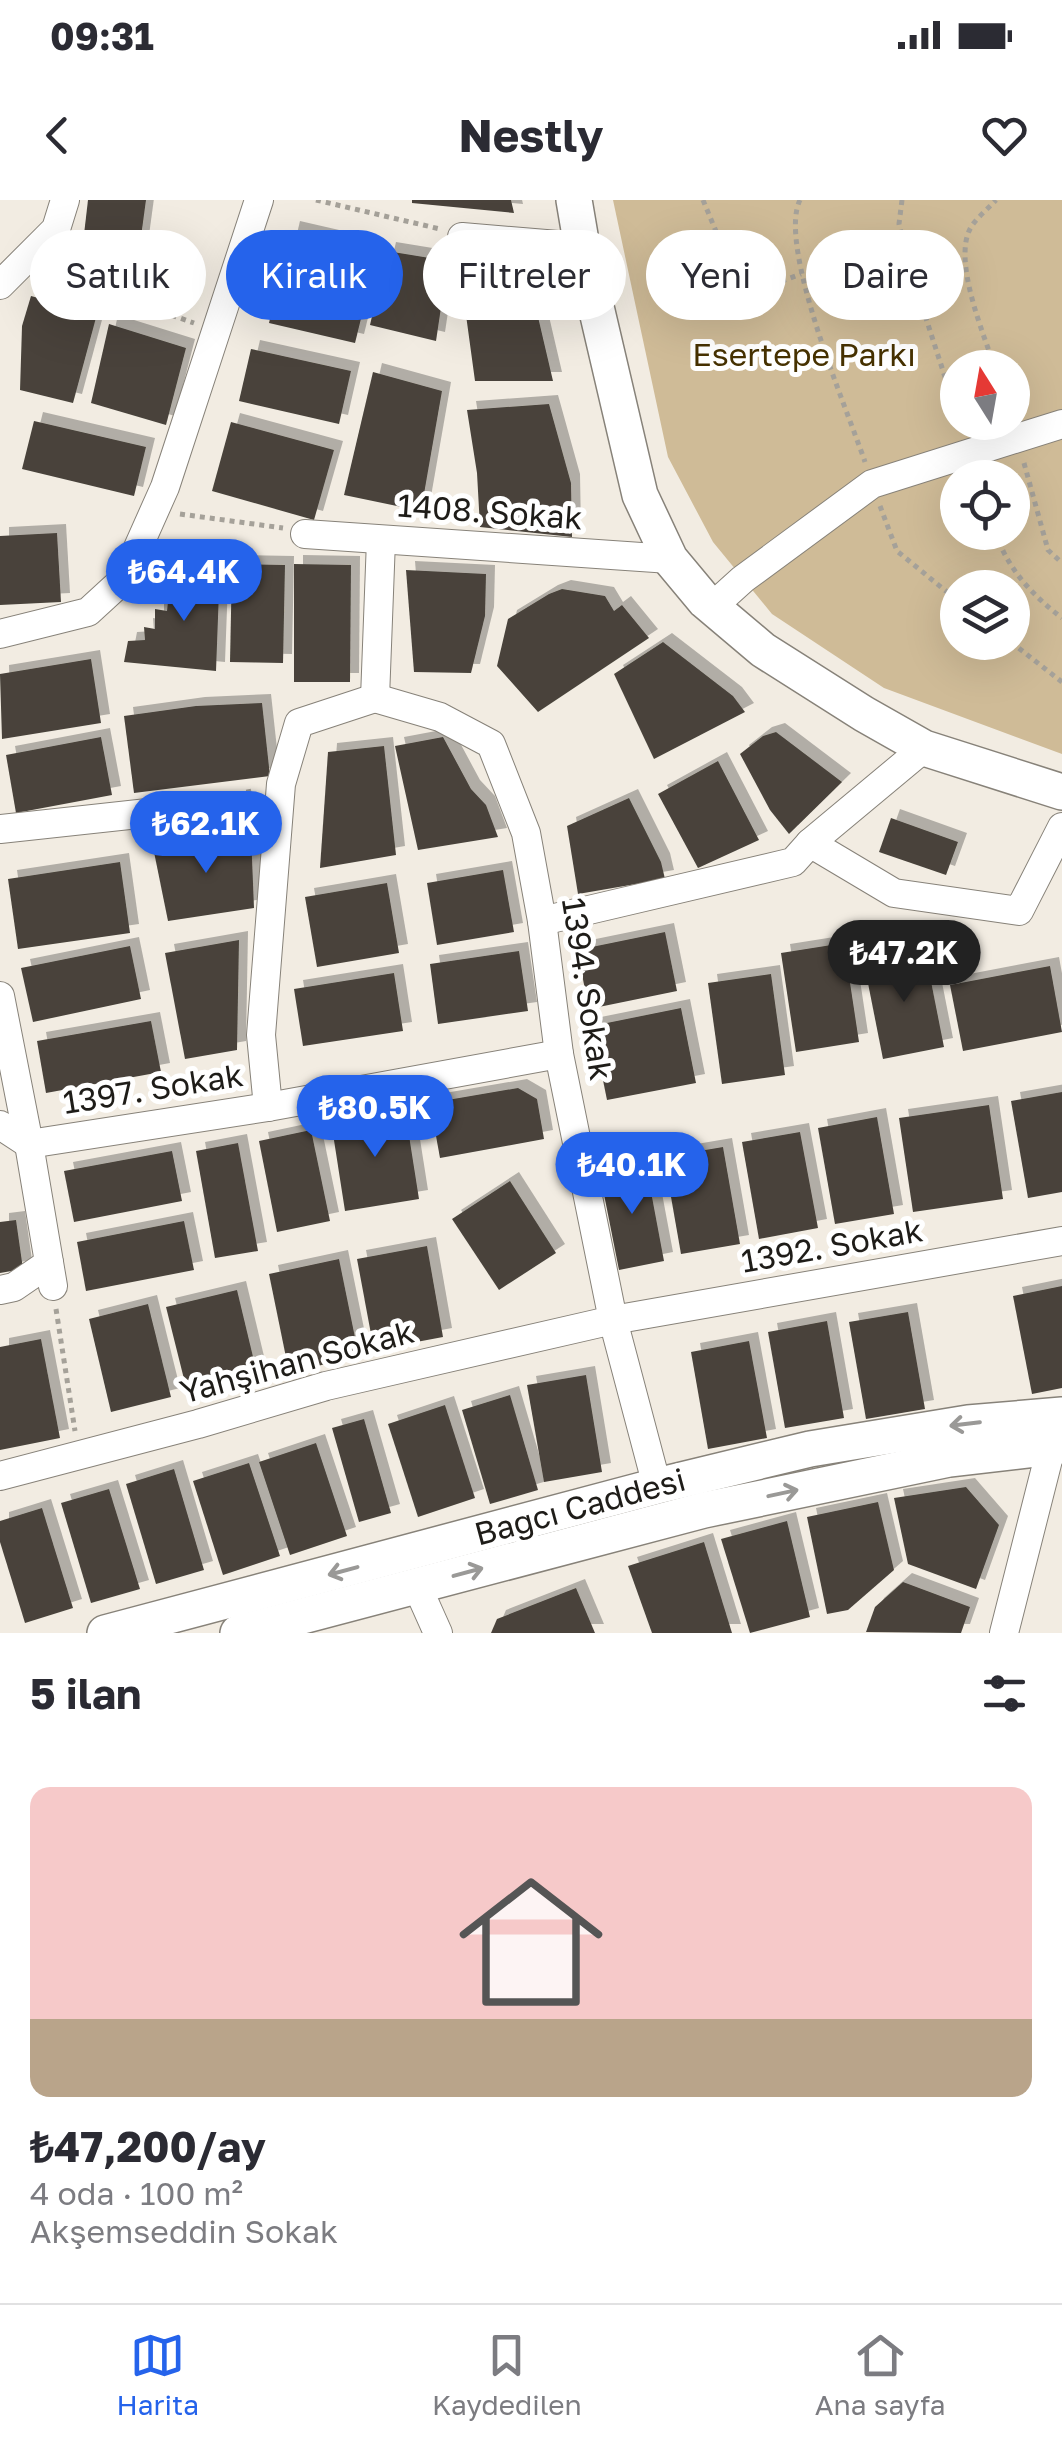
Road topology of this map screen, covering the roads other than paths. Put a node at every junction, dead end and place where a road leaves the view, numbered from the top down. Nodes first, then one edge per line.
1 (64, 200) edge
2 (260, 200) edge
3 (574, 200) edge
4 (579, 230) edge
5 (0, 285) edge
6 (599, 320) edge
7 (1062, 424) edge
8 (305, 534) road end
9 (381, 540) junction
10 (670, 560) junction
11 (712, 607) junction
12 (0, 634) edge
13 (375, 698) junction
14 (924, 748) junction
15 (1062, 792) edge
16 (166, 811) road end
17 (1062, 827) edge
18 (0, 830) edge
19 (810, 843) junction
20 (542, 921) junction
21 (0, 996) edge
22 (559, 1054) junction
23 (268, 1107) junction
24 (0, 1125) edge
25 (30, 1144) junction
26 (1062, 1241) edge
27 (0, 1290) edge
28 (613, 1320) junction
29 (1058, 1436) edge
30 (0, 1476) edge
31 (657, 1486) junction
32 (413, 1569) junction
33 (105, 1633) edge
34 (238, 1633) edge
35 (344, 1633) edge
36 (438, 1633) edge
37 (1004, 1633) edge

1 - 5 street
2 - 12 street
3 - 4 main road
6 - 10 main road
7 - 11 street
8 - 9 street, 1408. Sokak
9 - 10 street, 1408. Sokak
9 - 13 street
10 - 11 main road
11 - 14 main road
13 - 20 street, 1394. Sokak
13 - 23 street
14 - 15 main road
14 - 19 street
16 - 18 street
17 - 19 street
19 - 20 street
20 - 22 street, 1394. Sokak
21 - 25 street
22 - 23 street, 1397. Sokak
22 - 28 street, 1394. Sokak
23 - 25 street, 1397. Sokak
24 - 25 street, 1397. Sokak
25 - 27 street
26 - 28 street, 1392. Sokak
28 - 30 street, Yahşihan Sokak
28 - 31 street, 1394. Sokak
29 -> 31 main road, Bağcı Caddesi
32 -> 29 main road, Bağcı Caddesi
29 - 37 street
31 - 32 main road, Bağcı Caddesi
32 -> 33 main road, Bağcı Caddesi
32 - 34 main road, Bağcı Caddesi
32 - 35 main road
32 - 36 street

